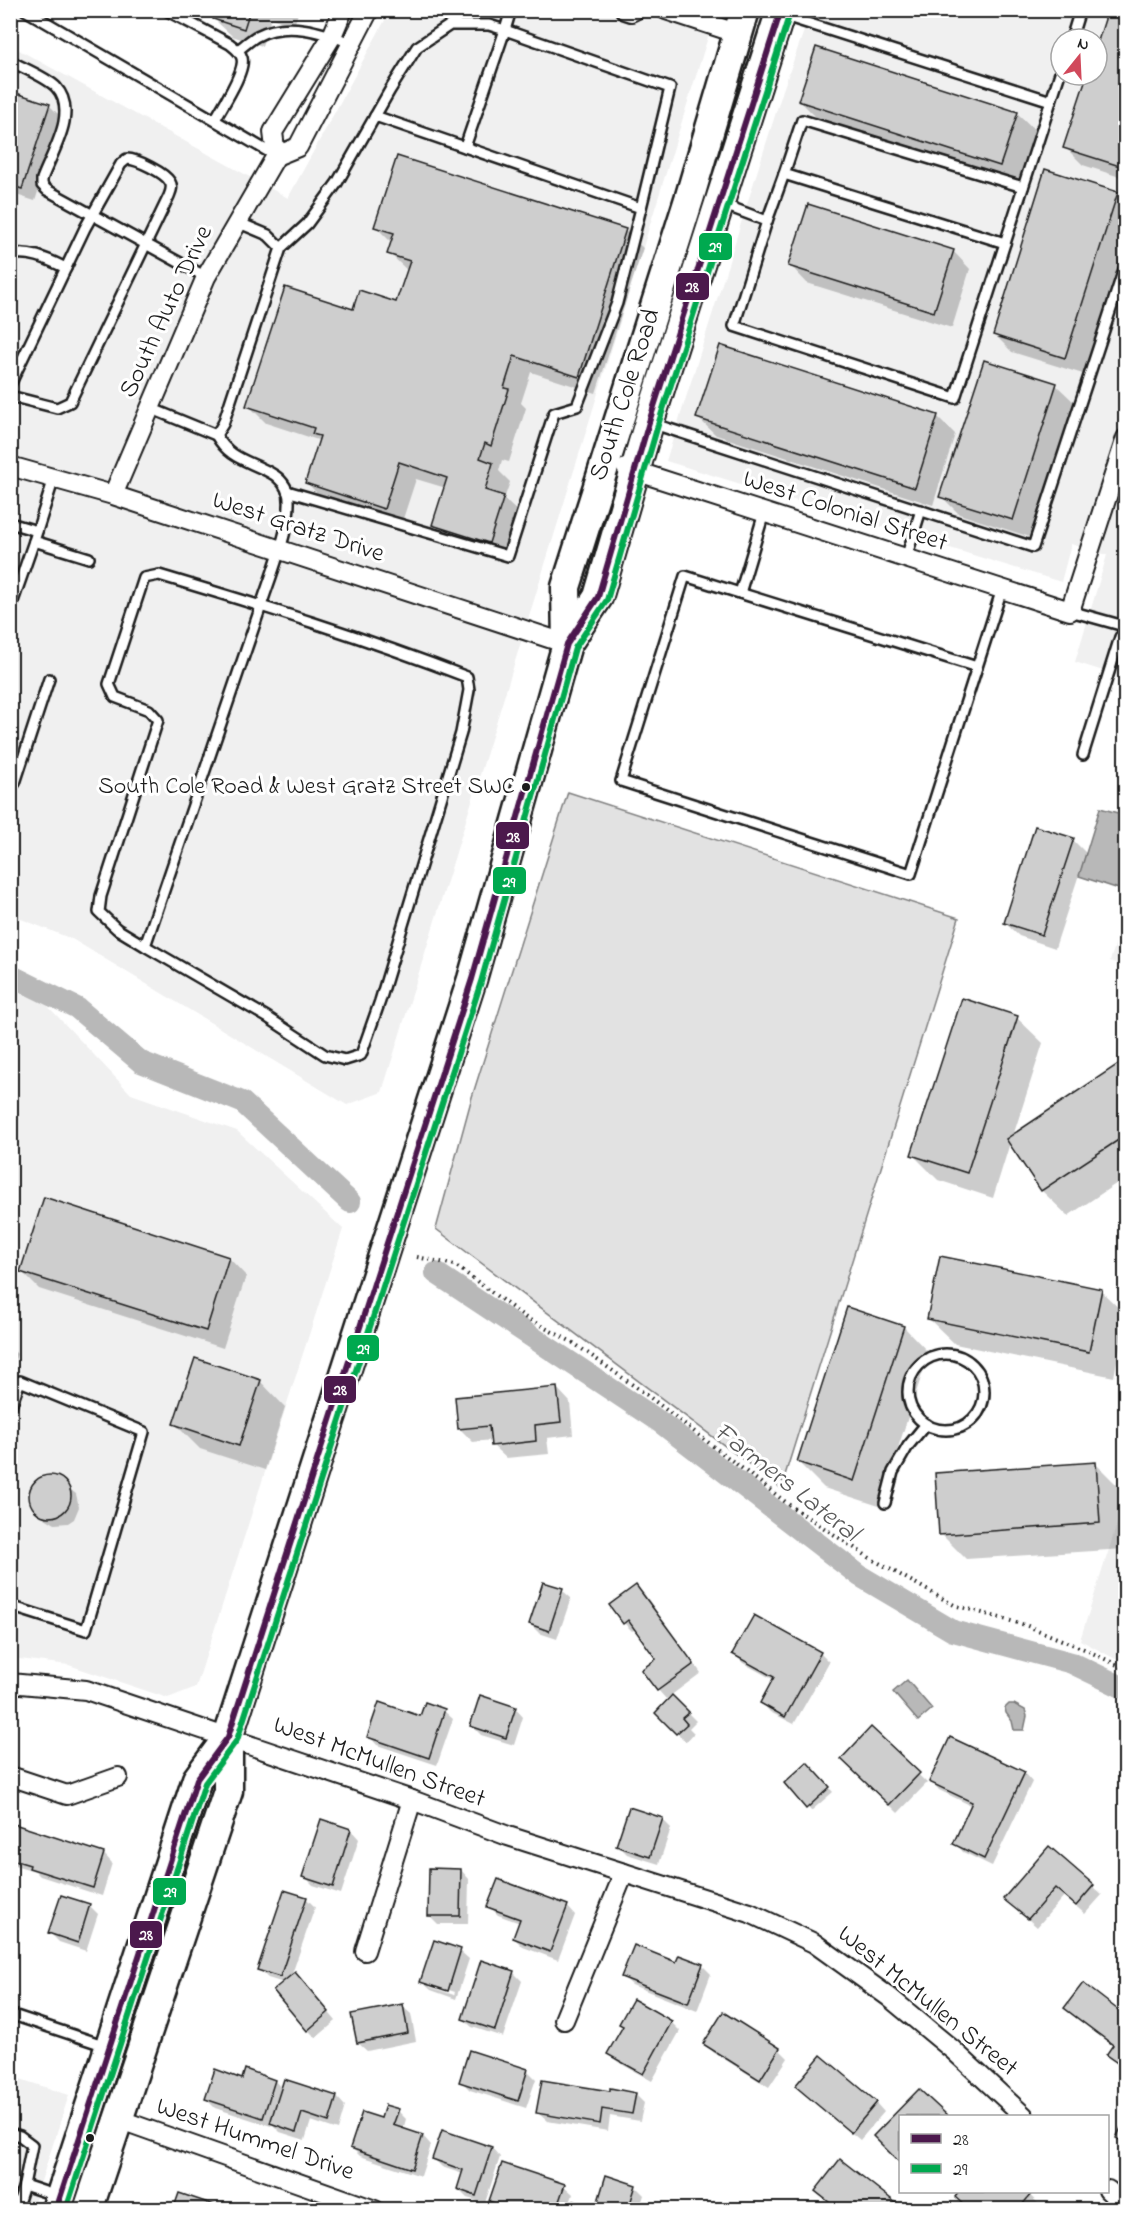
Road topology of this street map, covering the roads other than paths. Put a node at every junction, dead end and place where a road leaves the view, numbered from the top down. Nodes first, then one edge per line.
1 (25, 10) edge
2 (166, 10) edge
3 (343, 10) edge
4 (369, 10) edge
5 (511, 10) edge
6 (625, 10) edge
7 (635, 10) edge
8 (666, 10) edge
9 (1080, 10) edge
10 (781, 12) edge
11 (742, 22) edge
12 (1075, 27) edge
13 (505, 30) junction
14 (332, 36) junction
15 (351, 43) junction
16 (238, 51) junction
17 (10, 61) edge
18 (1056, 87) edge
19 (1051, 101) junction
20 (375, 116) junction
21 (215, 120) junction
22 (465, 147) junction
23 (276, 156) junction
24 (784, 174) junction
25 (1023, 188) junction
26 (721, 203) junction
27 (641, 208) junction
28 (92, 215) junction
29 (767, 221) junction
30 (237, 222) junction
31 (1005, 243) junction
32 (146, 245) junction
33 (281, 248) junction
34 (10, 255) edge
35 (1125, 263) edge
36 (66, 268) junction
37 (206, 277) junction
38 (10, 386) edge
39 (10, 396) edge
40 (150, 408) junction
41 (649, 422) junction
42 (216, 435) junction
43 (1125, 438) edge
44 (604, 461) junction
45 (10, 466) edge
46 (635, 471) junction
47 (54, 478) junction
48 (287, 491) junction
49 (113, 495) junction
50 (921, 510) junction
51 (764, 513) junction
52 (10, 523) edge
53 (37, 531) junction
54 (34, 541) junction
55 (280, 549) junction
56 (88, 558) dead end
57 (906, 558) junction
58 (15, 582) edge
59 (1002, 589) junction
60 (740, 593) junction
61 (261, 606) junction
62 (10, 610) edge
63 (1070, 611) junction
64 (1124, 625) edge
65 (1123, 638) edge
66 (567, 644) junction
67 (977, 668) junction
68 (49, 679) dead end
69 (1083, 755) dead end
70 (10, 781) edge
71 (146, 946) junction
72 (10, 1409) edge
73 (926, 1424) junction
74 (885, 1503) dead end
75 (10, 1606) edge
76 (10, 1683) edge
77 (228, 1737) junction
78 (10, 1776) edge
79 (118, 1777) dead end
80 (412, 1800) junction
81 (624, 1873) junction
82 (365, 1952) dead end
83 (10, 2014) edge
84 (564, 2020) dead end
85 (108, 2047) junction
86 (1023, 2115) edge
87 (118, 2120) junction
88 (10, 2133) edge
89 (24, 2185) junction
90 (1109, 2192) edge
91 (58, 2203) edge
92 (1125, 2206) edge
93 (16, 2210) edge
94 (88, 2210) edge
95 (375, 2210) edge

1 - 21 lane
2 - 16 lane
3 - 14 street
4 - 15 street, South Auto Drive
5 - 13 lane
6 - 7 street
8 - 11 street
9 - 12 lane
10 - 19 lane
10 - 26 main road, South Cole Road
11 - 44 main road, South Cole Road
13 - 20 lane
13 - 22 lane
13 - 27 lane
14 - 15 lane
14 - 16 lane
14 - 23 street
15 - 23 street, South Auto Drive
16 - 21 lane
17 - 28 lane
18 - 19 lane
19 - 25 lane
20 - 22 lane
20 - 33 lane
21 - 23 lane
22 - 27 lane
23 - 30 street, South Auto Drive
24 - 25 lane
24 - 29 lane
24 - 31 lane
25 - 31 lane
26 - 29 lane
26 - 41 main road, South Cole Road
27 - 48 lane
28 - 32 lane
28 - 32 lane
28 - 36 lane
29 - 31 lane
30 - 33 lane
30 - 37 street, South Auto Drive
32 - 37 lane
32 - 39 lane
33 - 42 lane
34 - 36 lane
35 - 50 lane
36 - 38 lane
37 - 40 street, South Auto Drive
40 - 42 lane
40 - 49 street, South Auto Drive
41 - 46 main road, South Cole Road
41 - 50 lane
42 - 48 lane
43 - 63 street
44 - 46 street, West Colonial Street
44 - 66 main road, South Cole Road
45 - 47 street, West Gratz Drive
46 - 51 street, West Colonial Street
46 - 66 main road, South Cole Road
47 - 49 street, West Gratz Drive
47 - 53 lane
48 - 55 lane
49 - 55 street, West Gratz Drive
50 - 57 lane
51 - 57 street, West Colonial Street
51 - 60 lane
52 - 53 lane
53 - 54 lane
54 - 56 lane
54 - 58 lane
55 - 61 lane
55 - 66 street, West Gratz Drive
57 - 59 street, West Colonial Street
58 - 62 lane
59 - 63 street, West Colonial Street
59 - 67 lane
60 - 67 lane
60 - 67 lane
61 - 71 lane
61 - 71 lane
61 - 71 lane
63 - 64 lane
64 - 65 lane
65 - 69 lane
66 - 77 main road, South Cole Road
68 - 70 lane
72 - 75 lane
73 - 73 lane
73 - 74 lane
76 - 77 street, West McMullen Street
77 - 80 street, West McMullen Street
77 - 85 main road, South Cole Road
77 - 87 main road, South Cole Road
78 - 79 street
80 - 81 street, West McMullen Street
80 - 82 street
81 - 84 street
81 - 86 street, West McMullen Street
83 - 85 lane
85 - 91 main road, South Cole Road
87 - 94 main road, South Cole Road
87 - 95 street, West Hummel Drive
88 - 89 lane
89 - 91 lane
89 - 93 lane
90 - 92 street

